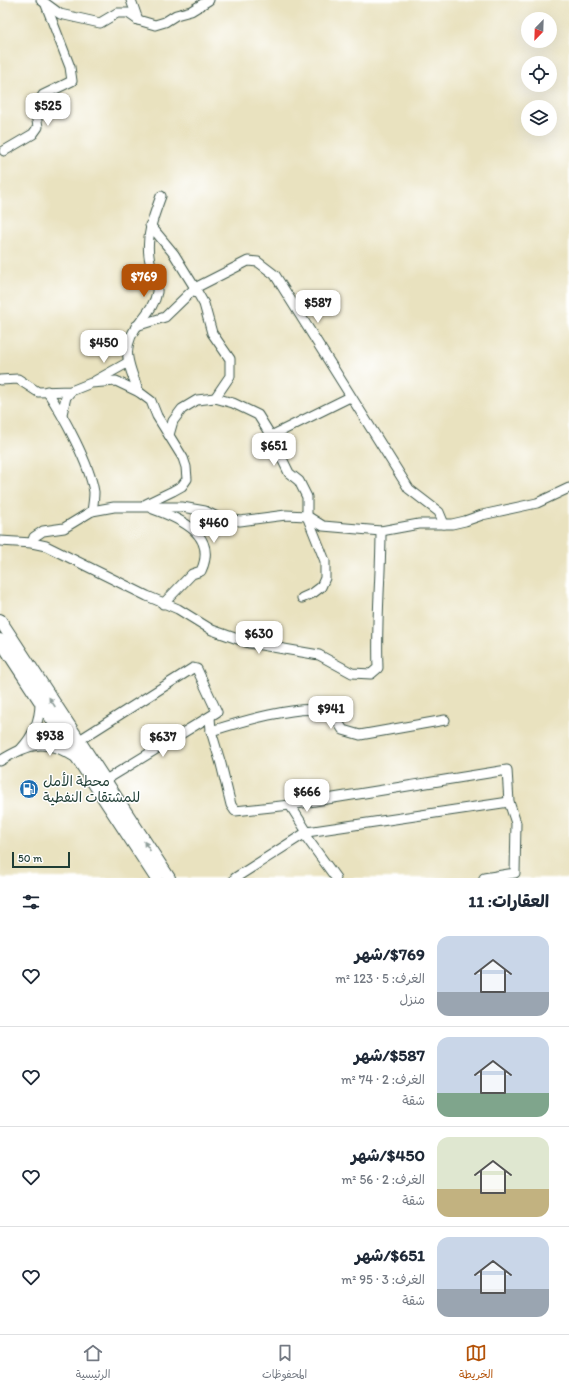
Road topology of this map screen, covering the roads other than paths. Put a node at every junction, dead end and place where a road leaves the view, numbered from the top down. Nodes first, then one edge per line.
1 (131, 0) edge
2 (209, 0) edge
3 (44, 2) edge
4 (138, 20) junction
5 (4, 151) dead end
6 (161, 196) dead end
7 (150, 226) junction
8 (196, 288) junction
9 (136, 326) junction
10 (127, 363) junction
11 (0, 380) edge
12 (91, 383) junction
13 (71, 390) junction
14 (47, 391) junction
15 (139, 392) junction
16 (350, 397) junction
17 (215, 398) junction
18 (62, 414) junction
19 (169, 435) junction
20 (271, 436) junction
21 (569, 488) edge
22 (143, 506) junction
23 (92, 511) junction
24 (307, 516) junction
25 (444, 524) junction
26 (381, 531) junction
27 (0, 541) edge
28 (32, 543) junction
29 (302, 598) dead end
30 (163, 604) junction
31 (0, 620) edge
32 (0, 640) edge
33 (40, 703) junction
34 (210, 717) junction
35 (445, 720) dead end
36 (211, 731) junction
37 (78, 741) junction
38 (21, 749) junction
39 (78, 760) junction
40 (0, 761) edge
41 (104, 781) junction
42 (509, 802) junction
43 (290, 805) junction
44 (305, 833) junction
45 (156, 878) edge
46 (169, 878) edge
47 (235, 878) edge
48 (336, 878) edge
49 (484, 878) edge

1 - 4 street
2 - 4 street
3 - 4 street
3 - 5 street
6 - 7 street
7 - 8 street
7 - 9 street
8 - 9 street
8 - 16 street
8 - 17 street
9 - 10 street
10 - 12 street
10 - 15 street
11 - 14 street
12 - 13 street
12 - 15 street
13 - 14 street
13 - 18 street
14 - 18 street
15 - 19 street
16 - 20 street
16 - 25 street
17 - 19 street
17 - 20 street
18 - 23 street
19 - 22 street
20 - 24 street
21 - 25 street
22 - 23 street
22 - 24 street
22 - 30 street
23 - 28 street
24 - 26 street
24 - 29 street
25 - 26 street
26 - 30 street
27 - 28 street
28 - 30 street
37 -> 31 main road
32 - 33 main road
33 - 38 street
33 - 39 main road
34 - 36 street
34 - 37 street
34 - 41 street
35 - 36 street
36 - 43 street
37 - 41 main road
38 - 39 street
38 - 40 street
39 - 45 main road
46 -> 41 main road
42 - 43 street
42 - 44 street
42 - 49 street
43 - 44 street
44 - 47 street
44 - 48 street

